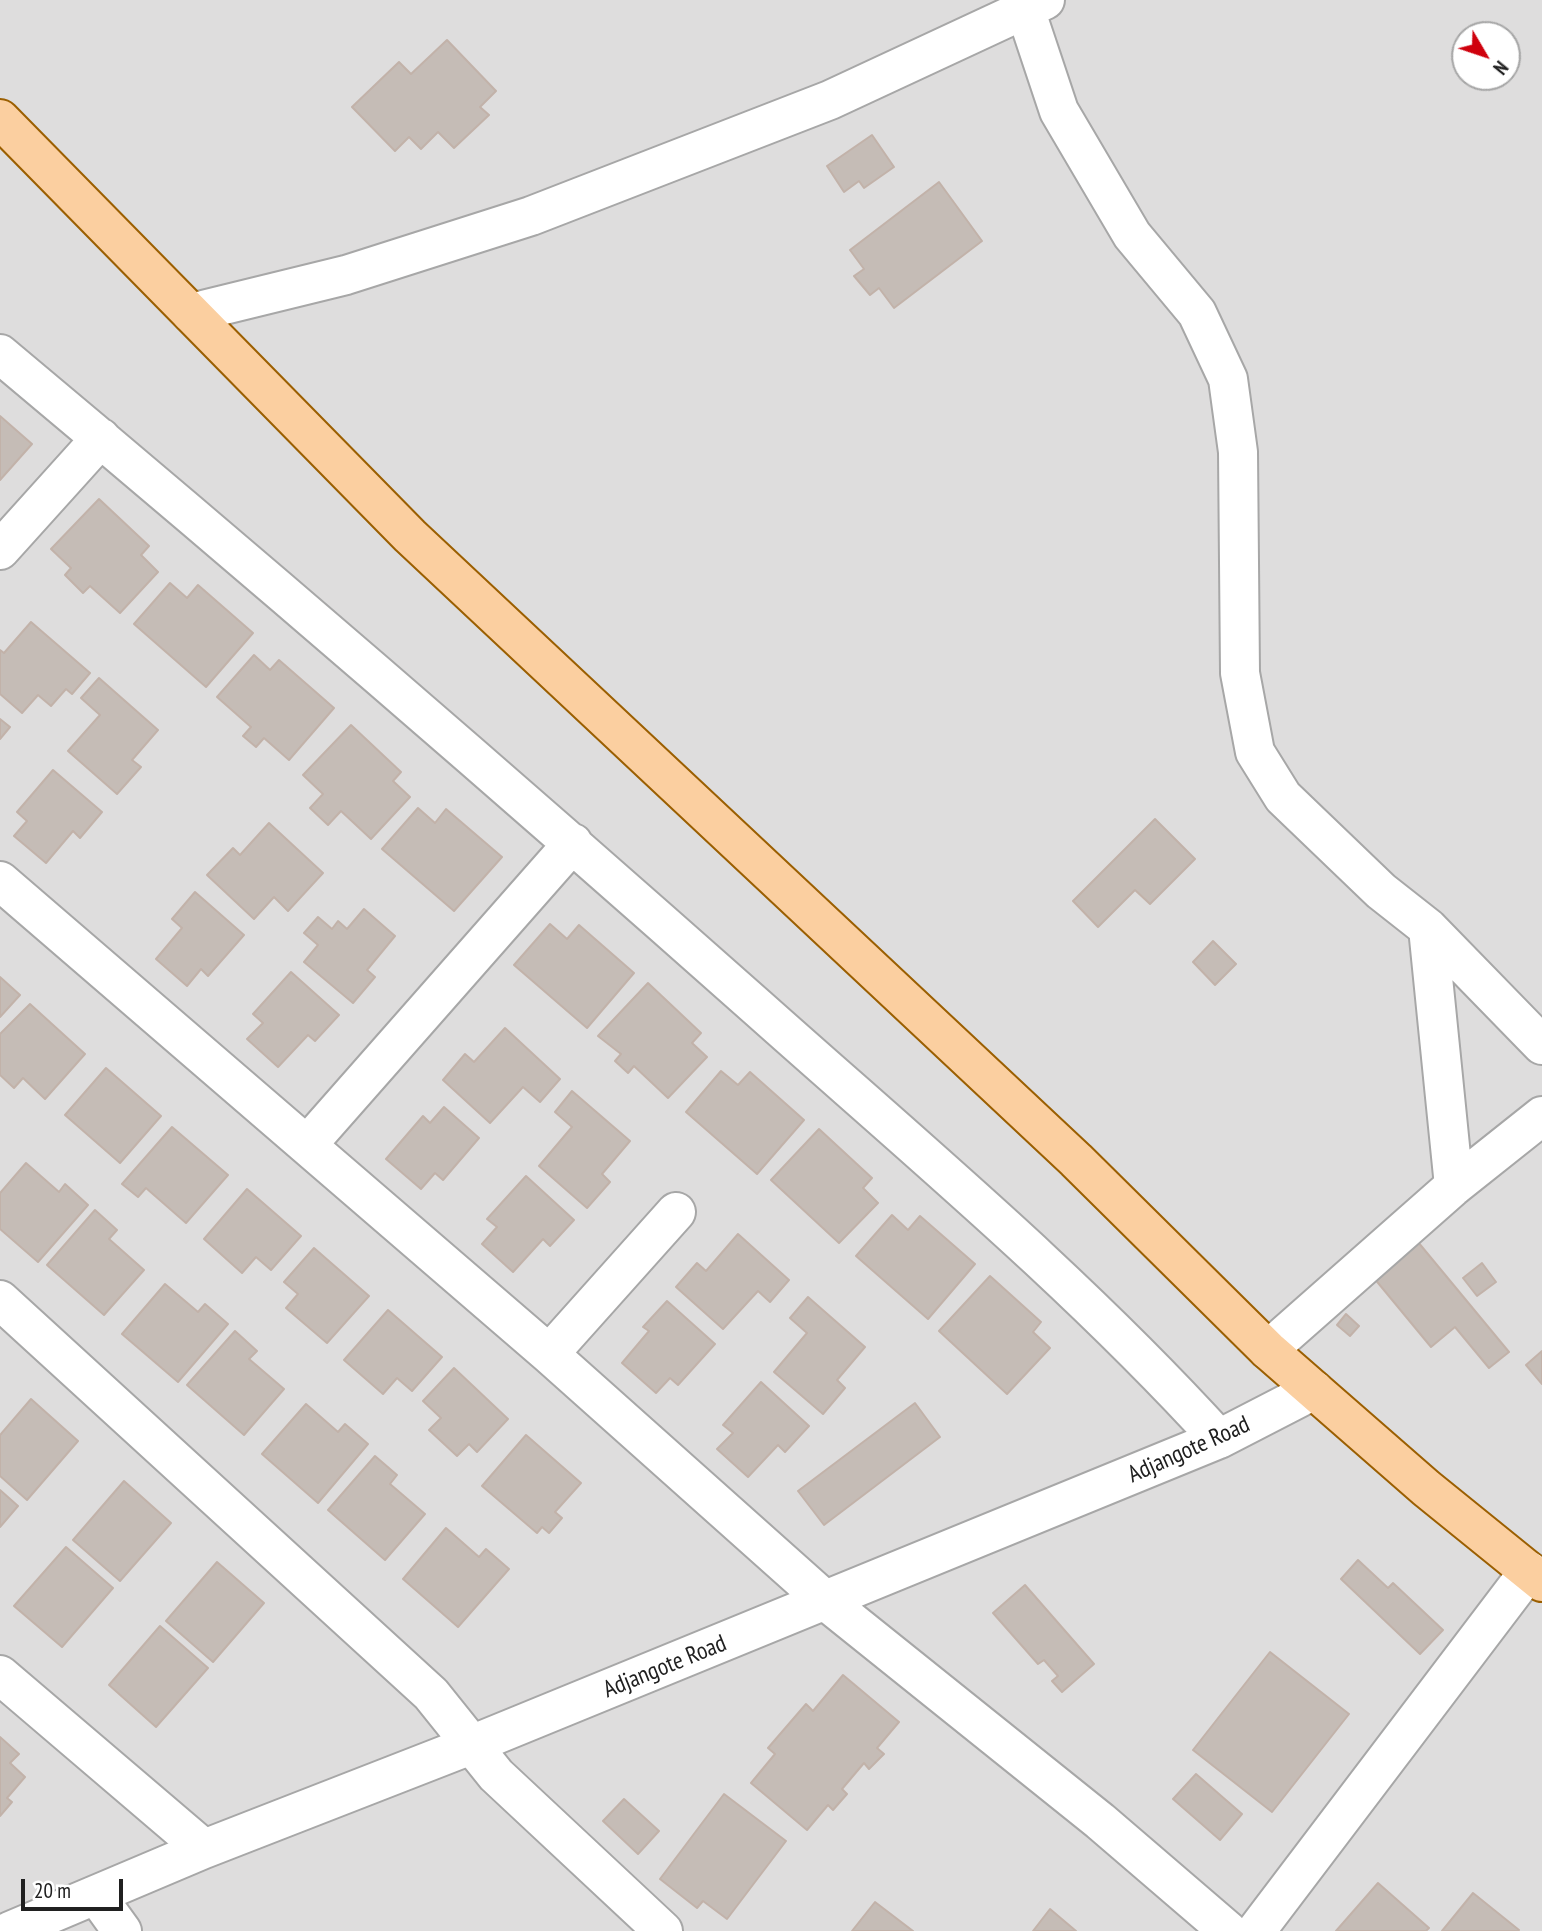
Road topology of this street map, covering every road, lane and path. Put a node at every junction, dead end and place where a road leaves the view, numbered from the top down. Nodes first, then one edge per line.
1 (1031, 3) edge
2 (0, 119) edge
3 (191, 313) junction
4 (0, 354) edge
5 (101, 438) junction
6 (0, 550) edge
7 (573, 844) junction
8 (0, 881) edge
9 (1428, 928) junction
10 (1542, 1045) edge
11 (1542, 1116) edge
12 (307, 1145) junction
13 (1454, 1186) junction
14 (676, 1212) dead end
15 (6, 1318) edge
16 (1268, 1350) junction
17 (549, 1354) junction
18 (1314, 1390) junction
19 (1219, 1439) junction
20 (1535, 1577) edge
21 (827, 1602) junction
22 (0, 1675) edge
23 (471, 1745) junction
24 (204, 1849) junction
25 (96, 1895) junction
26 (10, 1931) edge
27 (122, 1931) edge
28 (663, 1931) edge
29 (1228, 1931) edge
30 (1256, 1931) edge

1 - 3 street
1 - 9 street
2 - 3 main road
3 - 16 main road
4 - 5 street
5 - 6 street
5 - 7 street
7 - 12 street
7 - 19 street
8 - 12 street
9 - 10 street
9 - 13 street
11 - 13 street
12 - 17 street
13 - 16 street
14 - 17 street
15 - 23 street
16 - 18 main road
17 - 21 street
18 - 19 street, Adjangote Road
18 - 20 main road
19 - 21 street, Adjangote Road
20 - 30 street
21 - 23 street, Adjangote Road
21 - 29 street
22 - 24 street
23 - 24 street, Adjangote Road
23 - 28 street
24 - 25 street, Adjangote Road
25 - 26 street, Adjangote Road
25 - 27 street

